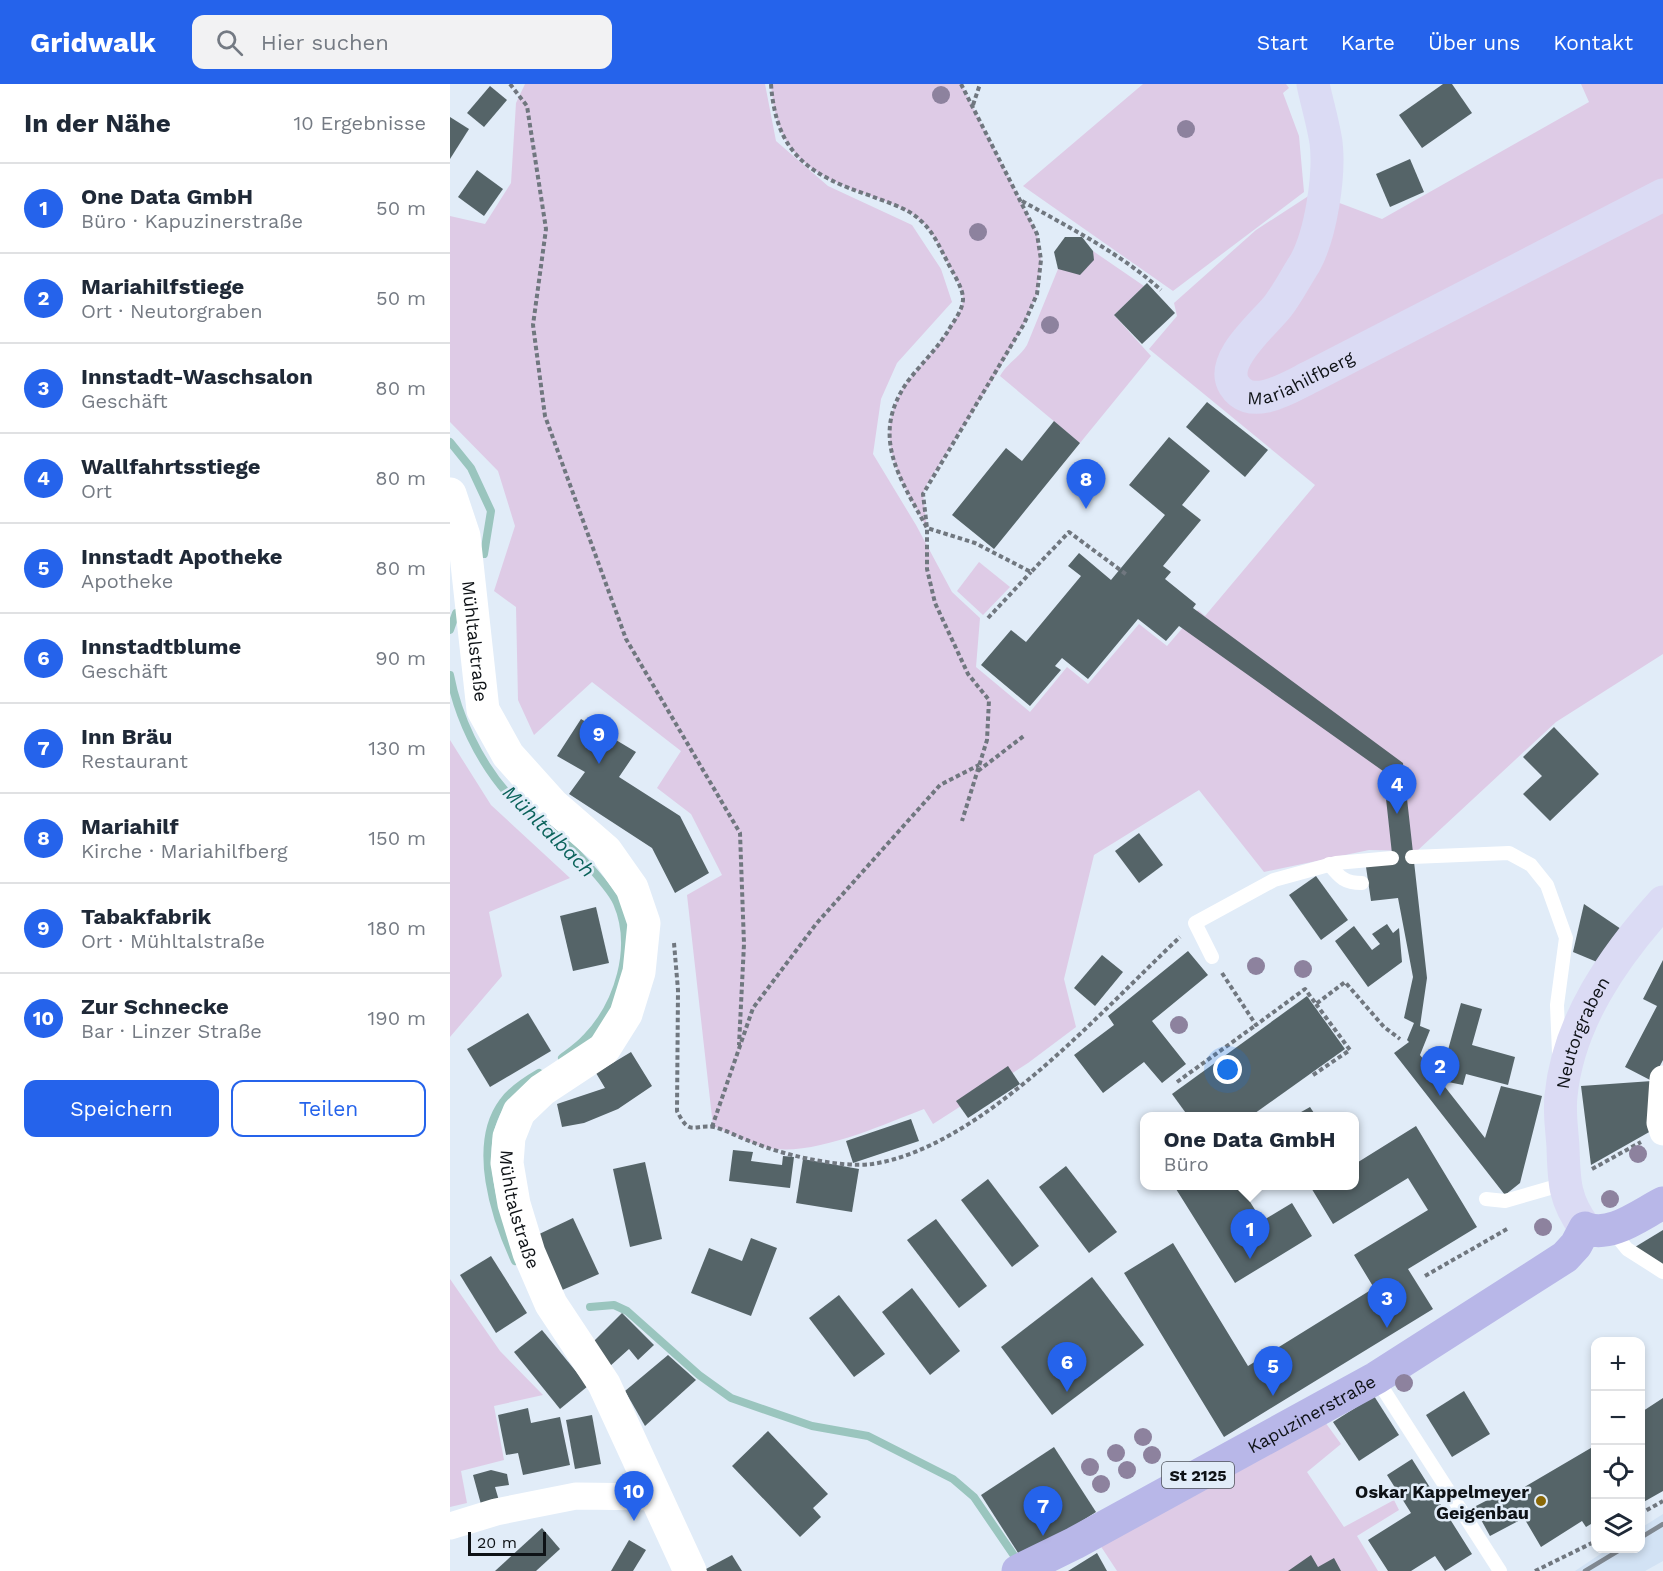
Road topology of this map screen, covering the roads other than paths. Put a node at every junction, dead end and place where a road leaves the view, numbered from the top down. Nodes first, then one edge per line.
1 (1313, 84) edge
2 (1663, 195) edge
3 (450, 494) edge
4 (1412, 857) dead end
5 (1392, 858) dead end
6 (1329, 864) junction
7 (1362, 883) dead end
8 (1663, 902) edge
9 (1212, 957) road end
10 (1663, 1079) edge
11 (1561, 1097) junction
12 (1663, 1131) edge
13 (1564, 1184) junction
14 (1486, 1199) dead end
15 (1663, 1203) edge
16 (1598, 1228) junction
17 (1663, 1272) edge
18 (1376, 1378) junction
19 (657, 1497) junction
20 (450, 1526) edge
21 (690, 1571) edge
22 (1018, 1571) edge
23 (1500, 1571) edge

1 - 2 main road, Mariahilfberg
3 - 19 street, Mühltalstraße
4 - 11 lane
5 - 6 lane
6 - 7 lane
6 - 9 lane
8 - 11 main road, Neutorgraben
10 - 12 street
11 - 13 main road, Neutorgraben
13 - 14 lane
13 - 16 main road, Neutorgraben
15 - 16 main road
16 - 17 lane
16 - 18 main road, Kapuzinerstraße / St 2125
18 - 22 main road, Kapuzinerstraße / St 2125
18 - 23 lane
19 - 20 street
19 - 21 street, Mühltalstraße

